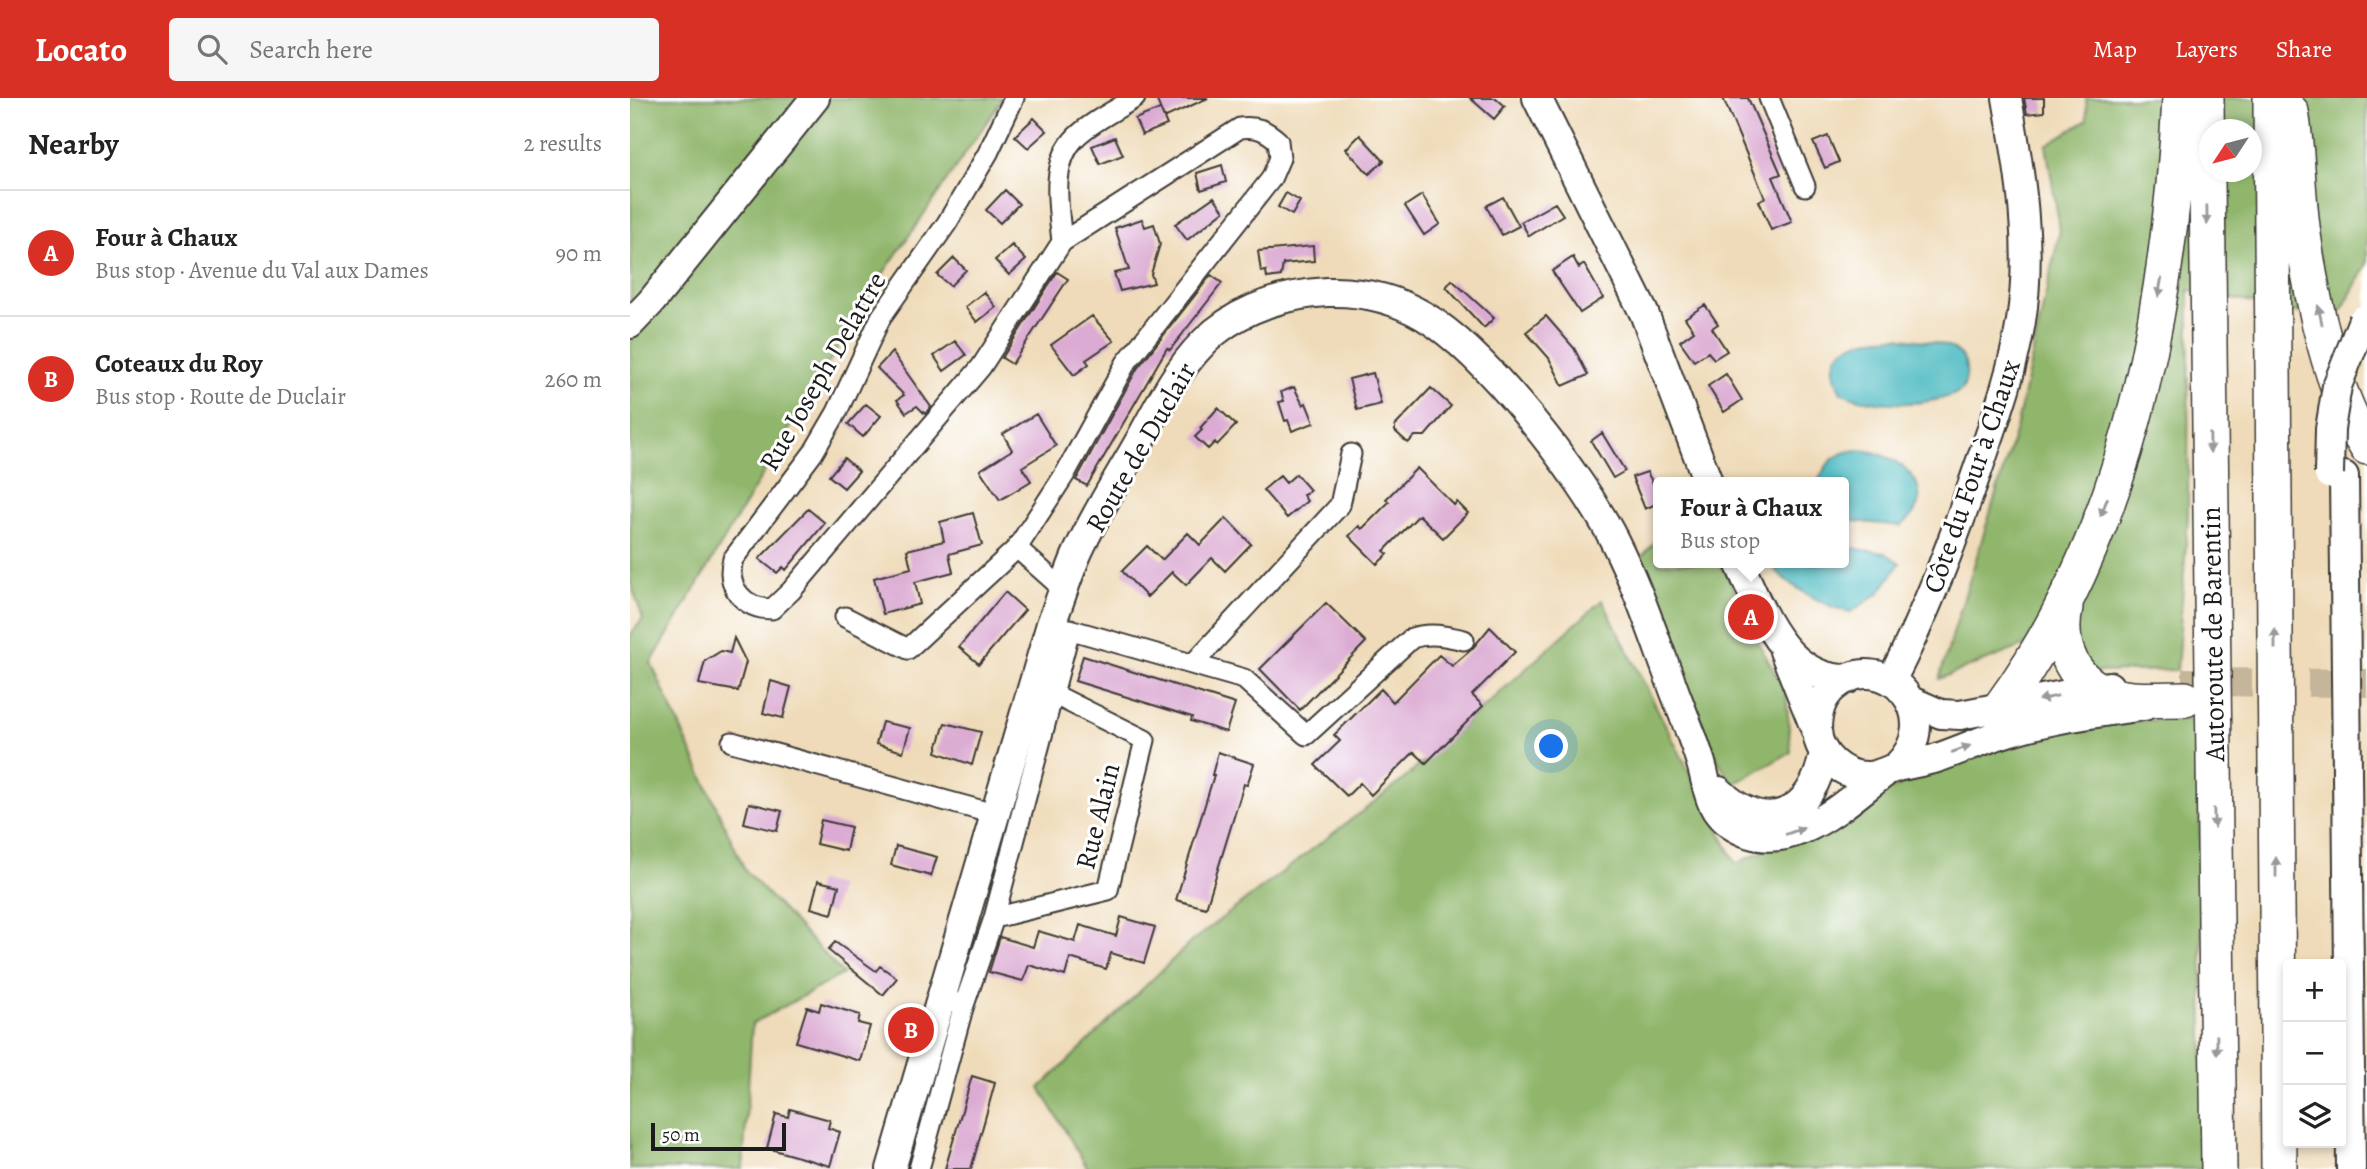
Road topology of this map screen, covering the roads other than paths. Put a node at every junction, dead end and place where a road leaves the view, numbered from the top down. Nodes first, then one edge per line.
1 (815, 98) edge
2 (1014, 98) edge
3 (1135, 98) edge
4 (1537, 98) edge
5 (1769, 98) edge
6 (2007, 98) edge
7 (2180, 98) edge
8 (2206, 98) edge
9 (2271, 98) edge
10 (2288, 98) edge
11 (1805, 186) dead end
12 (1062, 242) junction
13 (2365, 317) edge
14 (630, 324) edge
15 (2367, 351) edge
16 (2367, 447) edge
17 (1351, 454) dead end
18 (2337, 475) junction
19 (1706, 477) edge
20 (1017, 548) junction
21 (1742, 568) edge
22 (1064, 590) junction
23 (2066, 600) junction
24 (845, 617) dead end
25 (1060, 626) junction
26 (1464, 640) dead end
27 (1782, 645) junction
28 (1193, 664) junction
29 (1848, 679) junction
30 (1891, 681) junction
31 (2096, 686) junction
32 (2183, 691) joint
33 (1053, 694) junction
34 (1911, 701) junction
35 (2000, 708) junction
36 (732, 742) dead end
37 (1821, 743) junction
38 (1700, 761) junction
39 (1889, 771) junction
40 (994, 814) junction
41 (994, 918) junction
42 (2335, 959) edge
43 (953, 1000) junction
44 (2337, 1148) edge
45 (891, 1169) edge
46 (919, 1169) edge
47 (2218, 1169) edge
48 (2279, 1169) edge
49 (2337, 1169) edge
50 (2351, 1169) edge

1 - 14 main road
2 - 12 street, Rue Joseph Delattre
3 - 12 street
4 - 19 main road
5 - 11 street
6 - 30 main road, Côte du Four à Chaux
7 -> 23 highway
8 -> 47 highway, Autoroute de Barentin
48 -> 9 highway
16 -> 10 highway
12 - 20 street, Rue Joseph Delattre
13 - 18 main road, bridge
15 - 18 main road
17 - 28 street
18 - 42 main road
18 - 50 main road
20 - 22 street
20 - 24 street, Rue Joseph Delattre
21 - 27 main road
22 - 25 main road, Route de Duclair
22 - 38 main road, Route de Duclair
23 - 31 highway
23 - 35 highway
25 - 28 street
25 - 33 street
25 - 40 main road, Route de Duclair
26 - 28 street
27 - 29 main road
27 - 37 main road
29 - 30 main road
29 - 37 main road
30 - 34 main road
31 - 32 highway
31 -> 35 main road
39 -> 32 main road
33 - 41 street
33 - 41 street, Rue Alain
34 - 35 main road
34 - 39 main road
36 - 40 street
37 - 38 main road, Route de Duclair
37 - 39 main road
38 -> 39 main road, Route de Duclair
40 - 43 main road, Route de Duclair
41 - 43 street
43 - 45 main road, Route de Duclair
43 - 46 street
44 - 49 main road

